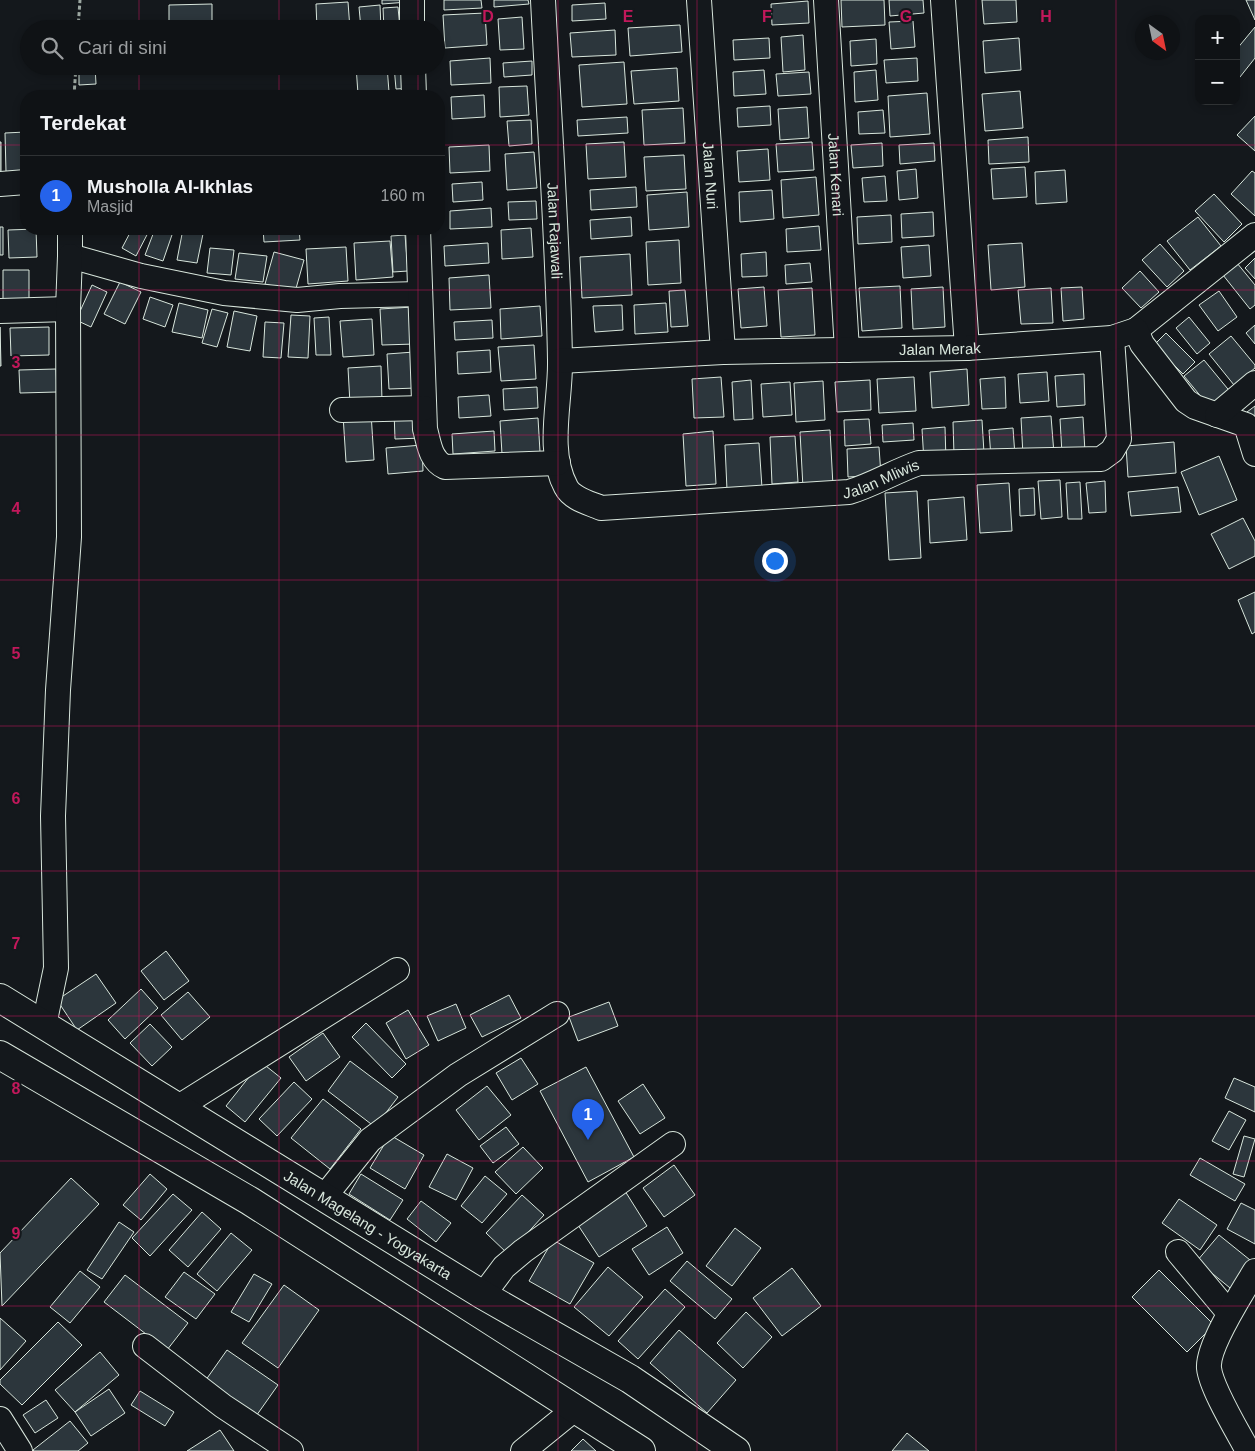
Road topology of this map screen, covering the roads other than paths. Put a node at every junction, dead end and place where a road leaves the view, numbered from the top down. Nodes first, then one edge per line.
1 (412, 0) edge
2 (543, 0) edge
3 (699, 0) edge
4 (826, 0) edge
5 (944, 0) edge
6 (412, 20) edge
7 (413, 75) edge
8 (414, 90) edge
9 (20, 182) edge
10 (0, 184) edge
11 (70, 235) edge
12 (418, 235) edge
13 (1255, 235) edge
14 (70, 256) junction
15 (419, 294) junction
16 (68, 309) junction
17 (0, 310) edge
18 (1136, 330) junction
19 (1112, 338) junction
20 (967, 348) junction
21 (848, 350) junction
22 (723, 352) junction
23 (560, 361) junction
24 (1255, 383) edge
25 (424, 408) junction
26 (342, 410) dead end
27 (1217, 415) junction
28 (1255, 454) edge
29 (558, 463) junction
30 (396, 970) dead end
31 (0, 998) edge
32 (557, 1014) dead end
33 (44, 1025) junction
34 (0, 1055) edge
35 (177, 1108) junction
36 (673, 1144) dead end
37 (325, 1196) junction
38 (1178, 1252) dead end
39 (1255, 1271) edge
40 (483, 1295) junction
41 (1229, 1314) junction
42 (145, 1346) dead end
43 (576, 1408) junction
44 (0, 1419) edge
45 (20, 1451) edge
46 (291, 1451) edge
47 (523, 1451) edge
48 (641, 1451) edge
49 (736, 1451) edge
50 (1248, 1451) edge

1 - 6 street
2 - 23 street, Jalan Rajawali
3 - 22 street, Jalan Nuri
4 - 21 street, Jalan Kenari
5 - 20 street
7 - 8 street
9 - 10 street
11 - 14 street
12 - 15 street
13 - 18 street
14 - 15 street
14 - 16 street
15 - 25 street
16 - 17 street
16 - 33 street
18 - 19 street, Jalan Merak
18 - 27 street
19 - 20 street, Jalan Merak
19 - 29 street, Jalan Mliwis
20 - 21 street, Jalan Merak
21 - 22 street, Jalan Merak
22 - 23 street, Jalan Merak
23 - 29 street, Jalan Rajawali
24 - 27 street
25 - 26 street
25 - 29 street
27 - 28 street
30 - 35 street
31 - 33 highway, Jalan Magelang - Yogyakarta
32 - 37 street
33 - 35 highway, Jalan Magelang - Yogyakarta
34 - 43 highway
35 - 37 highway, Jalan Magelang - Yogyakarta
36 - 40 street
37 - 40 highway, Jalan Magelang - Yogyakarta
38 - 41 street
39 - 41 street
40 - 49 highway, Jalan Magelang - Yogyakarta
41 - 50 street
42 - 46 street
43 - 47 street
43 - 48 highway
44 - 45 street

